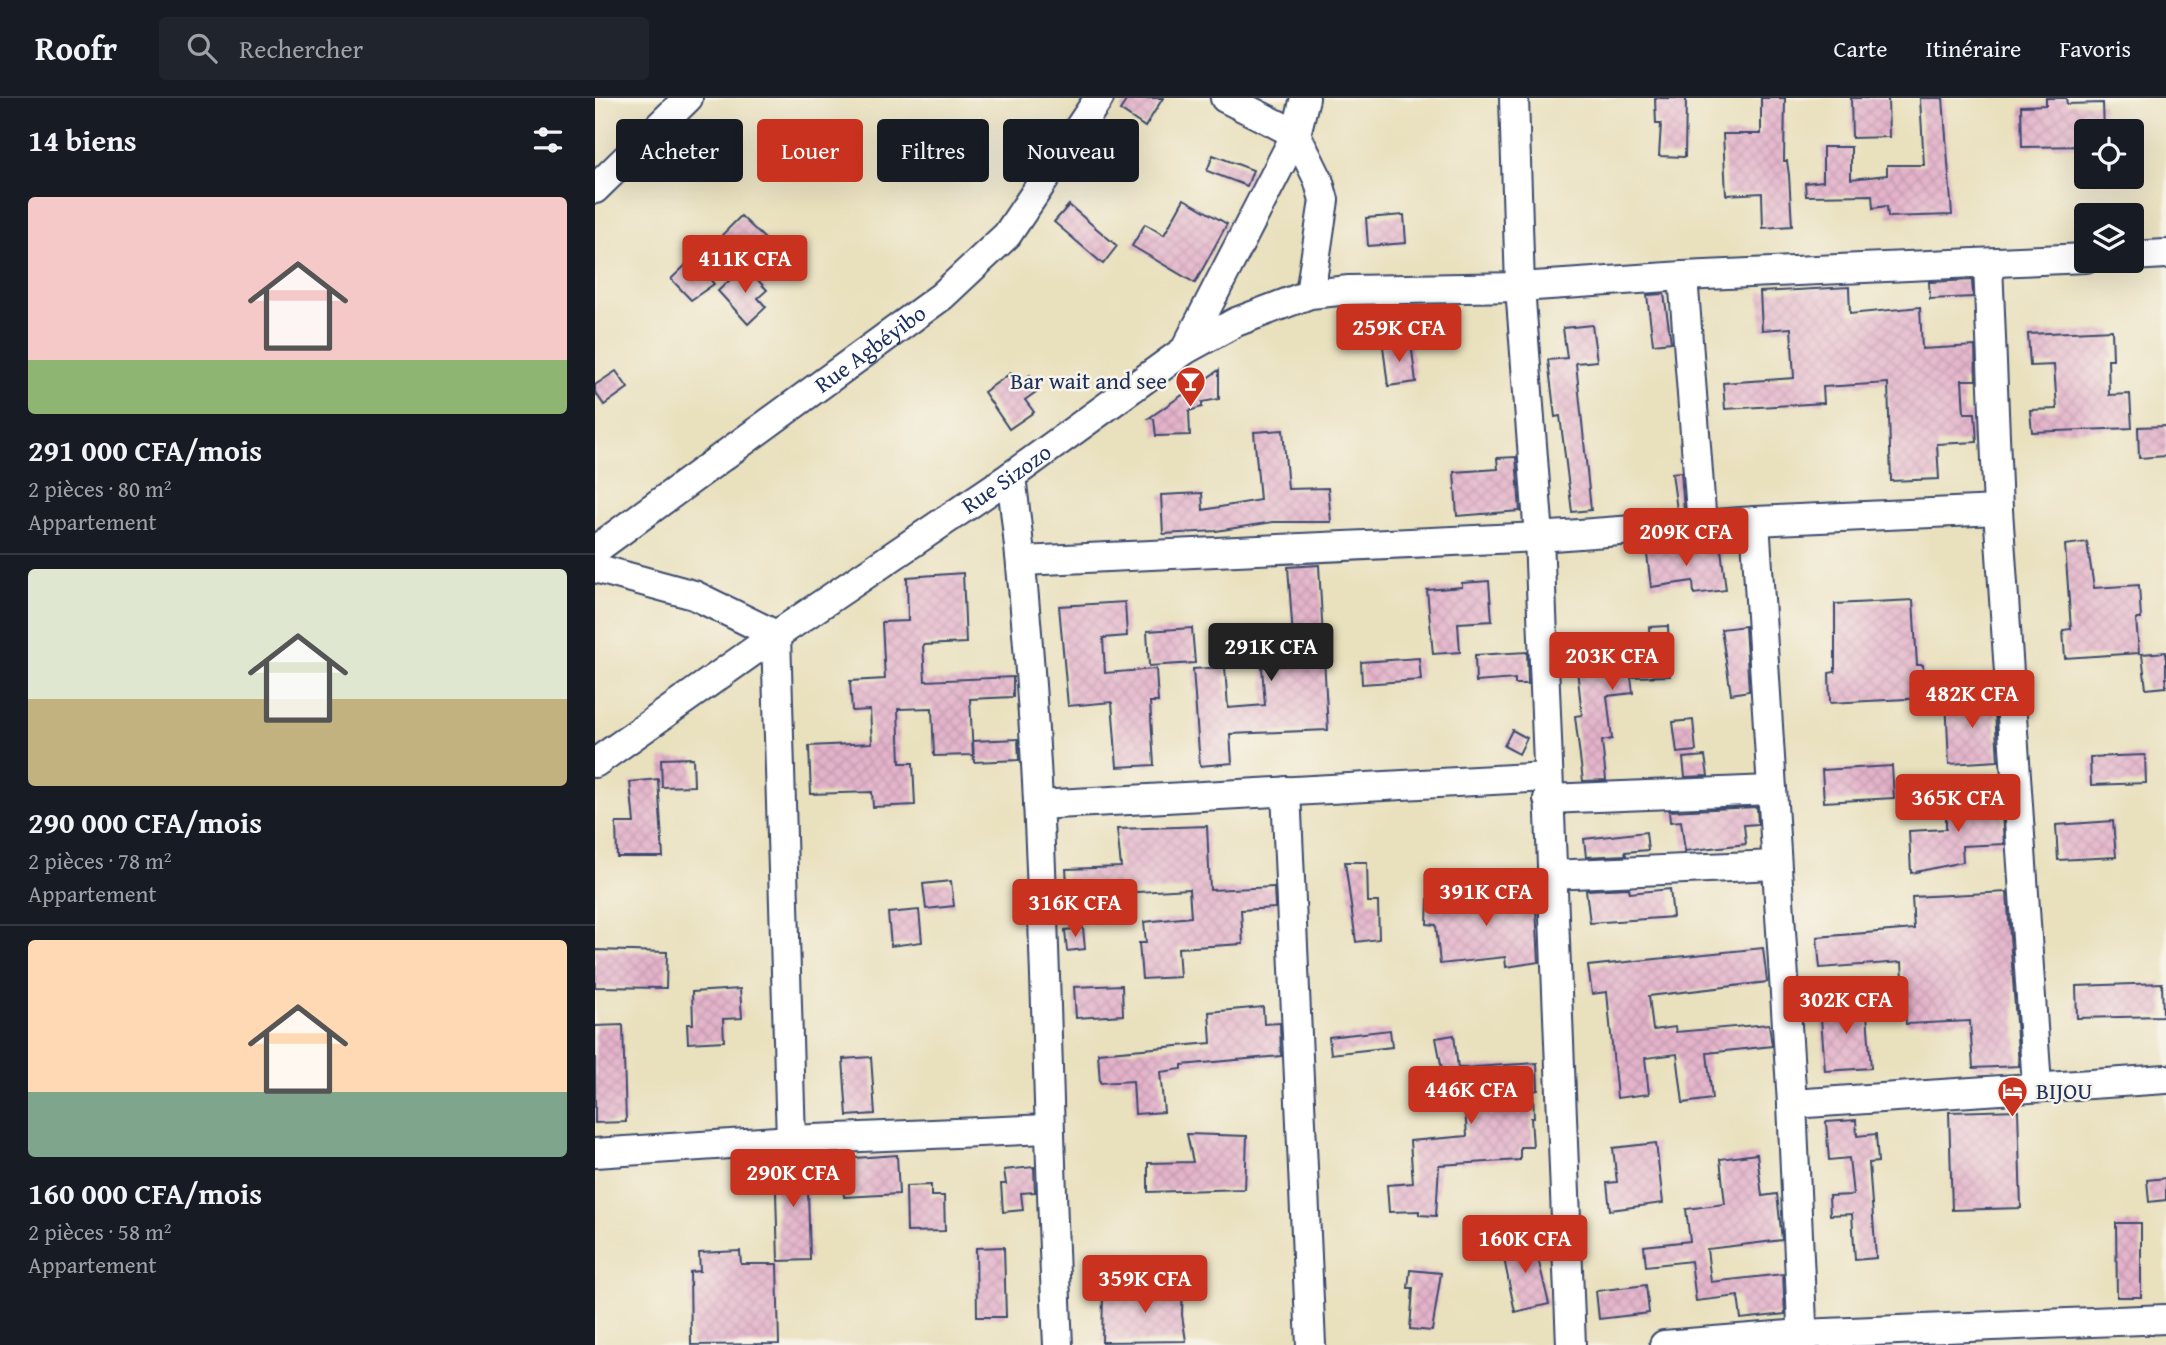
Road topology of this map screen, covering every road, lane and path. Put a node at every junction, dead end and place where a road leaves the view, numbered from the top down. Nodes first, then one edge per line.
1 (688, 98) edge
2 (1099, 98) edge
3 (1225, 98) edge
4 (1305, 98) edge
5 (1514, 98) edge
6 (1296, 134) junction
7 (595, 189) edge
8 (2166, 254) edge
9 (2144, 255) edge
10 (2074, 259) edge
11 (1988, 264) junction
12 (1683, 276) junction
13 (1520, 288) junction
14 (1310, 294) junction
15 (1185, 350) junction
16 (1011, 476) junction
17 (1999, 510) junction
18 (1755, 521) junction
19 (1702, 525) junction
20 (1539, 537) junction
21 (595, 550) edge
22 (1022, 561) junction
23 (595, 568) edge
24 (776, 635) junction
25 (595, 763) edge
26 (1548, 788) junction
27 (1771, 790) junction
28 (1286, 791) junction
29 (1038, 804) junction
30 (1775, 865) junction
31 (1551, 875) junction
32 (2166, 1079) edge
33 (2037, 1086) junction
34 (1792, 1104) junction
35 (1047, 1129) junction
36 (791, 1140) junction
37 (595, 1153) edge
38 (2166, 1319) edge
39 (1802, 1340) edge
40 (1058, 1345) edge
41 (1311, 1345) edge
42 (1571, 1345) edge
43 (1664, 1345) edge

1 - 7 street
2 - 21 street, Rue Agbéyibo
3 - 6 street
4 - 6 street, Rue Sizozo
5 - 13 street
6 - 14 street
6 - 15 street, Rue Sizozo
8 - 9 street
10 - 11 street
11 - 12 street
11 - 17 street
12 - 13 street
12 - 19 street
13 - 14 street
13 - 20 street
14 - 15 street
15 - 16 street, Rue Sizozo
16 - 22 street
16 - 24 street, Rue Sizozo
17 - 18 street
17 - 33 street
18 - 19 street
18 - 27 street
19 - 20 street
20 - 22 street
20 - 26 street
22 - 29 street
23 - 24 street
24 - 25 street, Rue Sizozo
24 - 36 street
26 - 27 street
26 - 28 street
26 - 31 street
27 - 30 street
28 - 29 street
28 - 41 street
29 - 35 street
30 - 31 street
30 - 34 street
31 - 42 street
32 - 33 street
33 - 34 street
34 - 39 street
35 - 36 street
35 - 40 street
36 - 37 street
38 - 39 street
39 - 43 street

